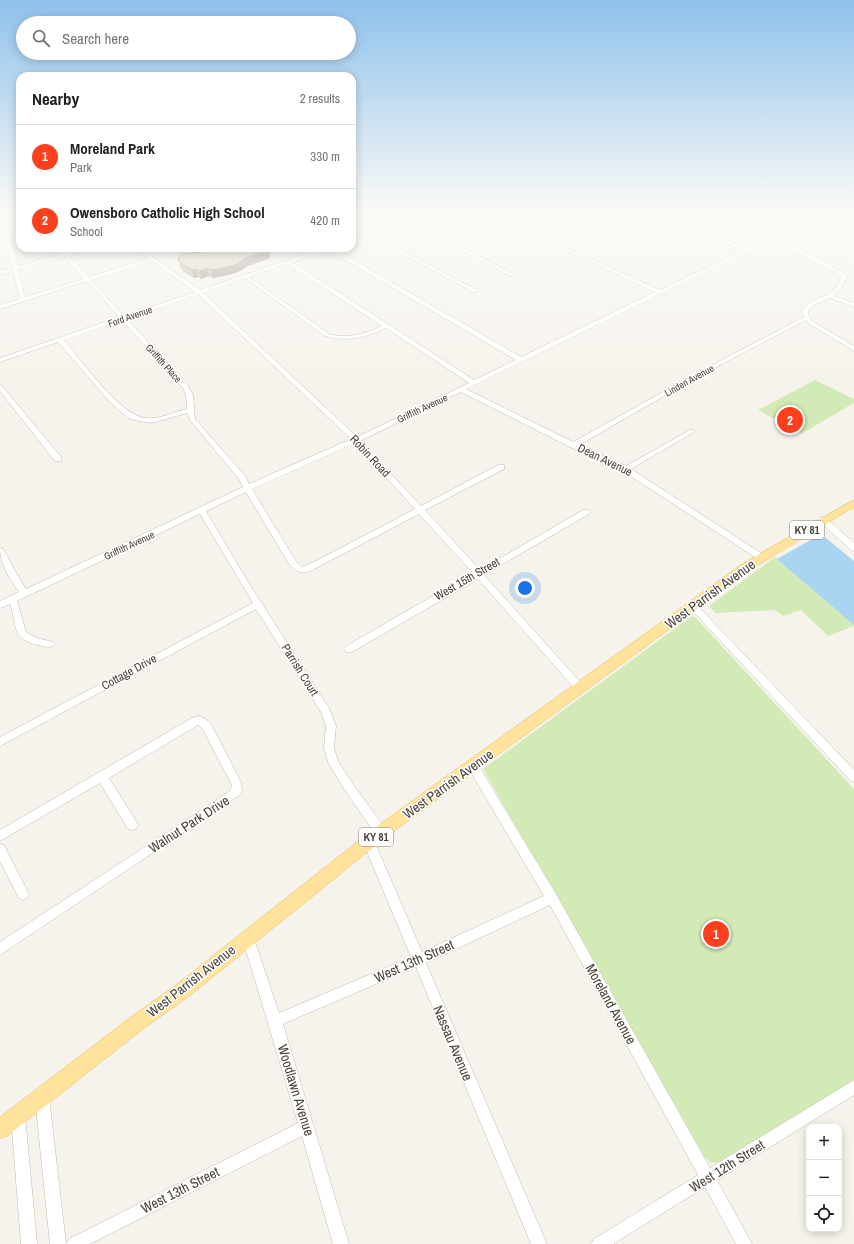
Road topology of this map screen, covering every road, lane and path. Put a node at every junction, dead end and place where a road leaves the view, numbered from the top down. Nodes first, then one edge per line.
1 (16, 271) edge
2 (80, 271) edge
3 (115, 271) edge
4 (169, 271) edge
5 (261, 271) edge
6 (302, 271) edge
7 (369, 271) edge
8 (437, 271) edge
9 (504, 271) edge
10 (614, 271) edge
11 (704, 271) edge
12 (839, 271) edge
13 (512, 275) dead end
14 (246, 276) junction
15 (88, 280) junction
16 (474, 291) dead end
17 (199, 292) junction
18 (660, 292) junction
19 (830, 296) junction
20 (23, 300) junction
21 (854, 305) edge
22 (0, 307) edge
23 (123, 318) junction
24 (806, 318) junction
25 (386, 326) junction
26 (60, 340) junction
27 (854, 349) edge
28 (0, 360) edge
29 (521, 360) junction
30 (474, 383) junction
31 (0, 387) edge
32 (461, 389) junction
33 (190, 411) junction
34 (692, 431) dead end
35 (356, 440) junction
36 (573, 445) junction
37 (58, 459) dead end
38 (501, 467) dead end
39 (626, 469) junction
40 (248, 488) junction
41 (854, 503) edge
42 (202, 510) junction
43 (420, 510) junction
44 (586, 512) dead end
45 (823, 520) junction
46 (854, 548) edge
47 (0, 551) edge
48 (761, 557) junction
49 (478, 573) junction
50 (25, 594) junction
51 (12, 599) junction
52 (259, 604) junction
53 (0, 605) edge
54 (693, 606) junction
55 (50, 644) dead end
56 (349, 649) dead end
57 (580, 688) junction
58 (0, 742) edge
59 (473, 766) junction
60 (102, 776) junction
61 (854, 777) edge
62 (132, 825) dead end
63 (381, 832) junction
64 (0, 836) edge
65 (368, 842) junction
66 (0, 849) edge
67 (23, 894) dead end
68 (552, 898) junction
69 (248, 937) junction
70 (0, 949) edge
71 (418, 960) junction
72 (275, 1021) junction
73 (854, 1087) edge
74 (42, 1098) junction
75 (18, 1115) junction
76 (307, 1126) junction
77 (0, 1129) edge
78 (707, 1178) junction
79 (29, 1244) edge
80 (58, 1244) edge
81 (74, 1244) edge
82 (341, 1244) edge
83 (539, 1244) edge
84 (599, 1244) edge
85 (744, 1244) edge

1 - 20 street
2 - 15 street, Griffith Place
3 - 15 street
4 - 17 street, Robin Road
5 - 14 street, Ford Avenue
6 - 25 street
7 - 29 street
8 - 16 street
9 - 13 street
10 - 18 street
11 - 18 street, Griffith Avenue
12 - 19 street
14 - 17 street, Ford Avenue
14 - 25 street
15 - 20 street
15 - 23 street, Griffith Place
17 - 23 street, Ford Avenue
17 - 35 street, Robin Road
18 - 29 street, Griffith Avenue
19 - 21 street
19 - 24 street
20 - 22 street
23 - 26 street, Ford Avenue
23 - 33 street, Griffith Place
24 - 27 street
24 - 36 street, Linden Avenue
25 - 30 street
26 - 28 street, Ford Avenue
26 - 33 street
29 - 30 street, Griffith Avenue
30 - 32 street, Griffith Avenue
31 - 37 street
32 - 35 street, Griffith Avenue
32 - 36 street, Dean Avenue
33 - 40 street, Griffith Place
34 - 39 street
35 - 40 street, Griffith Avenue
35 - 43 street, Robin Road
36 - 39 street, Dean Avenue
38 - 43 street
39 - 48 street, Dean Avenue
40 - 42 street, Griffith Avenue
40 - 43 street, Griffith Place
41 - 45 main road, West Parrish Avenue / KY 81
42 - 50 street, Griffith Avenue
42 - 52 street, Parrish Court
43 - 49 street, Robin Road
44 - 49 street, West 15th Street
45 - 46 street
45 - 48 main road, West Parrish Avenue / KY 81
47 - 50 street
48 - 54 main road, West Parrish Avenue / KY 81
49 - 56 street, West 15th Street
49 - 57 street, Robin Road
50 - 51 street, Griffith Avenue
51 - 53 street, Griffith Avenue
51 - 55 street
52 - 58 street, Cottage Drive
52 - 63 street, Parrish Court
54 - 57 main road, West Parrish Avenue / KY 81
54 - 61 street
57 - 59 main road, West Parrish Avenue / KY 81
59 - 63 main road, West Parrish Avenue / KY 81
59 - 68 street, Moreland Avenue
60 - 62 street
60 - 64 street, Walnut Park Drive
60 - 70 street, Walnut Park Drive
63 - 65 main road, West Parrish Avenue / KY 81
65 - 69 main road, West Parrish Avenue / KY 81
65 - 71 street, Nassau Avenue
66 - 67 street
68 - 71 street, West 13th Street
68 - 78 street, Moreland Avenue
69 - 72 street, Woodlawn Avenue
69 - 74 main road, West Parrish Avenue / KY 81
71 - 72 street, West 13th Street
71 - 83 street, Nassau Avenue
72 - 76 street, Woodlawn Avenue
73 - 78 street, West 12th Street
74 - 75 main road, West Parrish Avenue / KY 81
74 - 80 street
75 - 77 main road, West Parrish Avenue / KY 81
75 - 79 street
76 - 81 street, West 13th Street
76 - 82 street, Woodlawn Avenue
78 - 84 street, West 12th Street
78 - 85 street, Moreland Avenue

